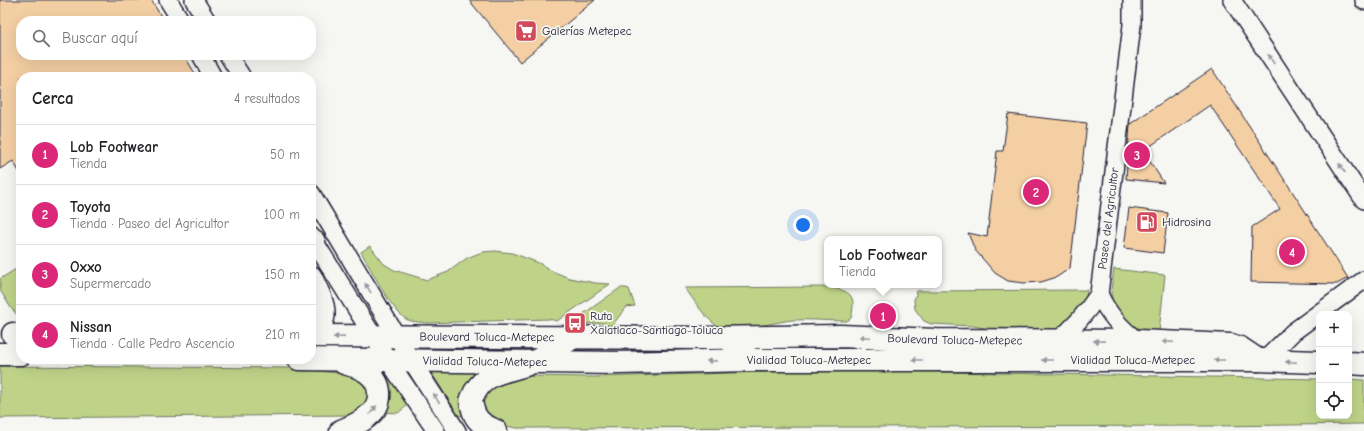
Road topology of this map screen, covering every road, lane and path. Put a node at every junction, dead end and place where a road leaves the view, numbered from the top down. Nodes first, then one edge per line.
1 (168, 0) edge
2 (194, 0) edge
3 (1132, 0) edge
4 (1232, 0) edge
5 (178, 16) edge
6 (204, 16) edge
7 (204, 60) edge
8 (231, 60) edge
9 (210, 72) edge
10 (239, 72) edge
11 (1364, 200) edge
12 (316, 201) edge
13 (316, 248) edge
14 (1364, 280) edge
15 (316, 289) edge
16 (1099, 294) junction
17 (316, 332) edge
18 (316, 336) edge
19 (574, 337) junction
20 (375, 338) junction
21 (398, 338) junction
22 (728, 338) junction
23 (1058, 340) junction
24 (1138, 341) junction
25 (0, 354) edge
26 (16, 354) edge
27 (316, 359) edge
28 (336, 360) junction
29 (388, 360) junction
30 (411, 360) junction
31 (751, 360) junction
32 (1261, 360) junction
33 (533, 362) junction
34 (1316, 362) edge
35 (618, 364) junction
36 (1352, 364) edge
37 (1364, 364) edge
38 (498, 373) junction
39 (341, 431) edge
40 (436, 431) edge
41 (457, 431) edge
42 (496, 431) edge

1 - 5 street
2 - 6 street
3 - 16 street, Paseo del Agricultor
11 -> 4 street
7 - 9 street
8 - 10 street
21 -> 12 street
13 - 20 street
14 - 32 street
15 - 17 main road
16 - 23 street, Paseo del Agricultor
16 - 24 street
20 -> 18 main road, Boulevard Toluca-Metepec
19 - 21 main road, Boulevard Toluca-Metepec
19 - 22 main road, Boulevard Toluca-Metepec
19 - 33 main road
20 - 21 main road, Boulevard Toluca-Metepec
20 - 29 street
21 - 30 street
23 -> 22 main road, Boulevard Toluca-Metepec
22 - 31 main road
24 -> 23 main road, Boulevard Toluca-Metepec
32 -> 24 main road, Boulevard Toluca-Metepec
25 - 26 main road
27 - 28 main road, Vialidad Toluca-Metepec
28 - 29 main road, Vialidad Toluca-Metepec
39 -> 28 main road
29 - 30 main road, Vialidad Toluca-Metepec
29 - 40 street
30 - 33 main road, Vialidad Toluca-Metepec
41 -> 30 street
32 -> 31 main road, Vialidad Toluca-Metepec
31 -> 35 main road, Vialidad Toluca-Metepec
34 -> 32 main road, Vialidad Toluca-Metepec
33 - 35 main road, Vialidad Toluca-Metepec
33 - 38 main road
35 - 38 main road
36 - 37 main road
38 - 42 main road

